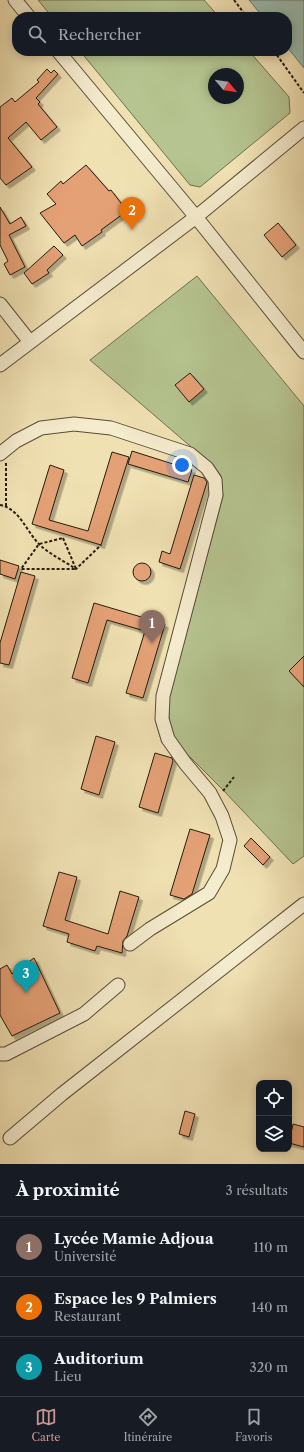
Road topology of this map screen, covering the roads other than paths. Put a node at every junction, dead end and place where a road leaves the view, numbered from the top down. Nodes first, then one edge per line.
1 (15, 0) edge
2 (25, 12) edge
3 (62, 56) edge
4 (304, 128) edge
5 (196, 217) junction
6 (0, 304) edge
7 (30, 342) junction
8 (304, 352) edge
9 (0, 365) edge
10 (3, 452) edge
11 (304, 904) edge
12 (130, 944) dead end
13 (118, 985) dead end
14 (0, 1054) edge
15 (10, 1138) dead end

1 - 2 street
3 - 5 street
4 - 5 street
5 - 7 street
5 - 8 street
6 - 7 street
7 - 9 street
10 - 12 street
11 - 15 street
13 - 14 street

